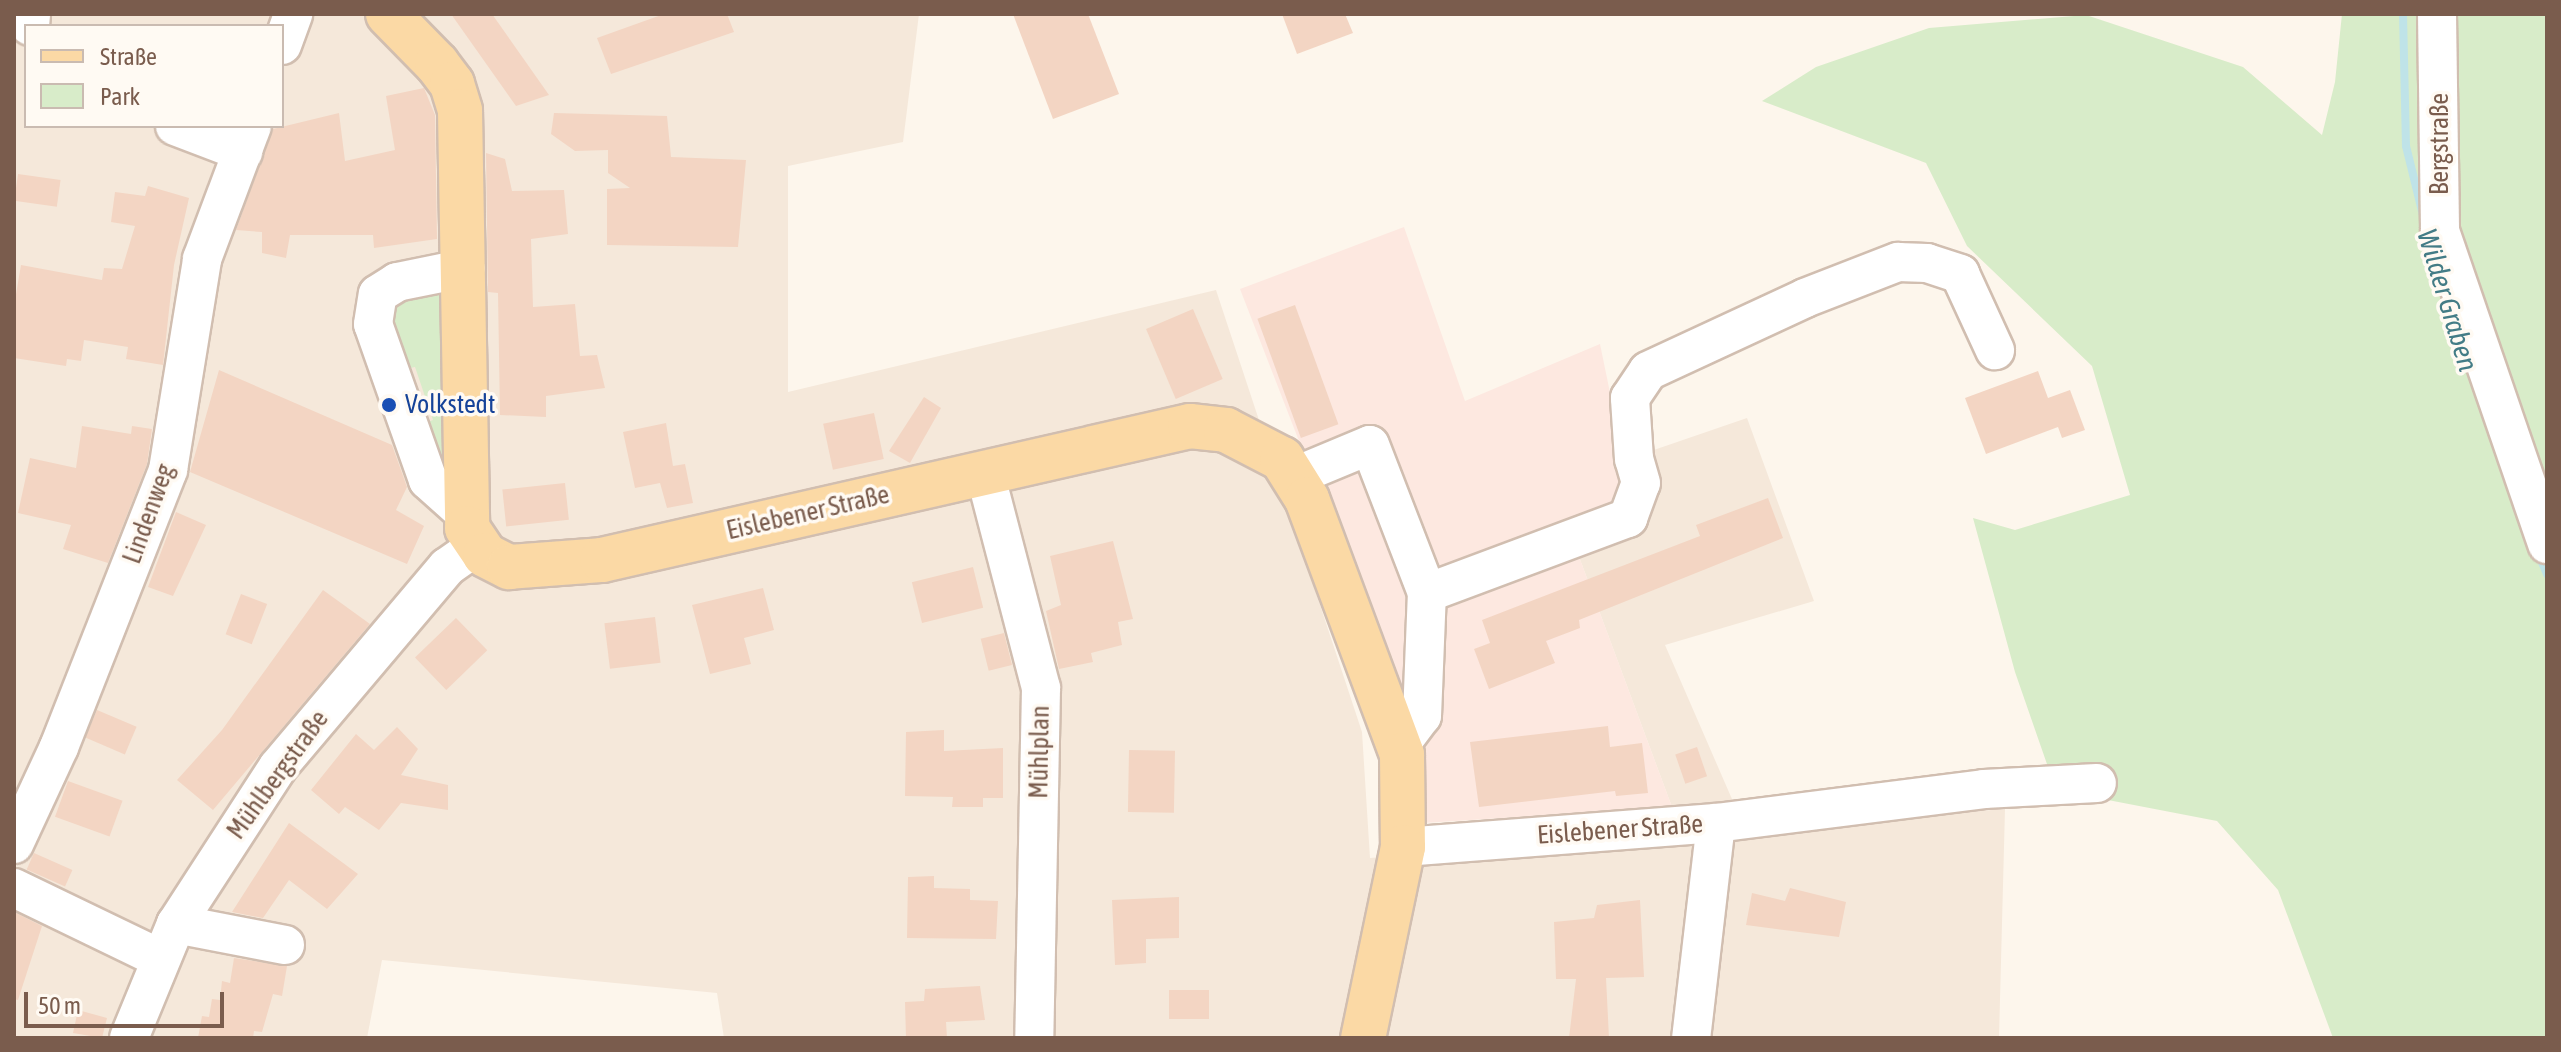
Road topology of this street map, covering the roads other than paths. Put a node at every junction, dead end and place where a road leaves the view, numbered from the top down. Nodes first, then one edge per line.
1 (293, 14) edge
2 (388, 14) edge
3 (2437, 14) edge
4 (284, 39) edge
5 (186, 128) edge
6 (247, 139) edge
7 (466, 268) junction
8 (1995, 350) dead end
9 (985, 473) junction
10 (1293, 477) junction
11 (471, 530) junction
12 (2547, 544) edge
13 (1427, 593) junction
14 (1399, 746) junction
15 (2097, 783) dead end
16 (1716, 823) junction
17 (14, 844) edge
18 (1403, 847) junction
19 (14, 888) edge
20 (176, 924) junction
21 (285, 945) dead end
22 (161, 959) junction
23 (142, 1034) edge
24 (1034, 1038) edge
25 (1363, 1038) edge
26 (1691, 1038) edge

1 - 4 street
2 - 7 main road
3 - 12 street, Bergstraße
5 - 6 street
6 - 17 street, Lindenweg
7 - 11 main road
7 - 11 street
8 - 13 street
9 - 10 main road, Eislebener Straße
9 - 11 main road, Eislebener Straße
9 - 24 street, Mühlplan
10 - 13 street
10 - 14 main road, Eislebener Straße
11 - 20 street, Mühlbergstraße
13 - 14 street
14 - 18 main road, Eislebener Straße
15 - 16 street
16 - 18 street, Eislebener Straße
16 - 26 street, Eislebener Straße
18 - 25 main road, Eislebener Straße
19 - 22 street
20 - 21 street
20 - 22 street, Mühlbergstraße
22 - 23 street, Mühlbergstraße

